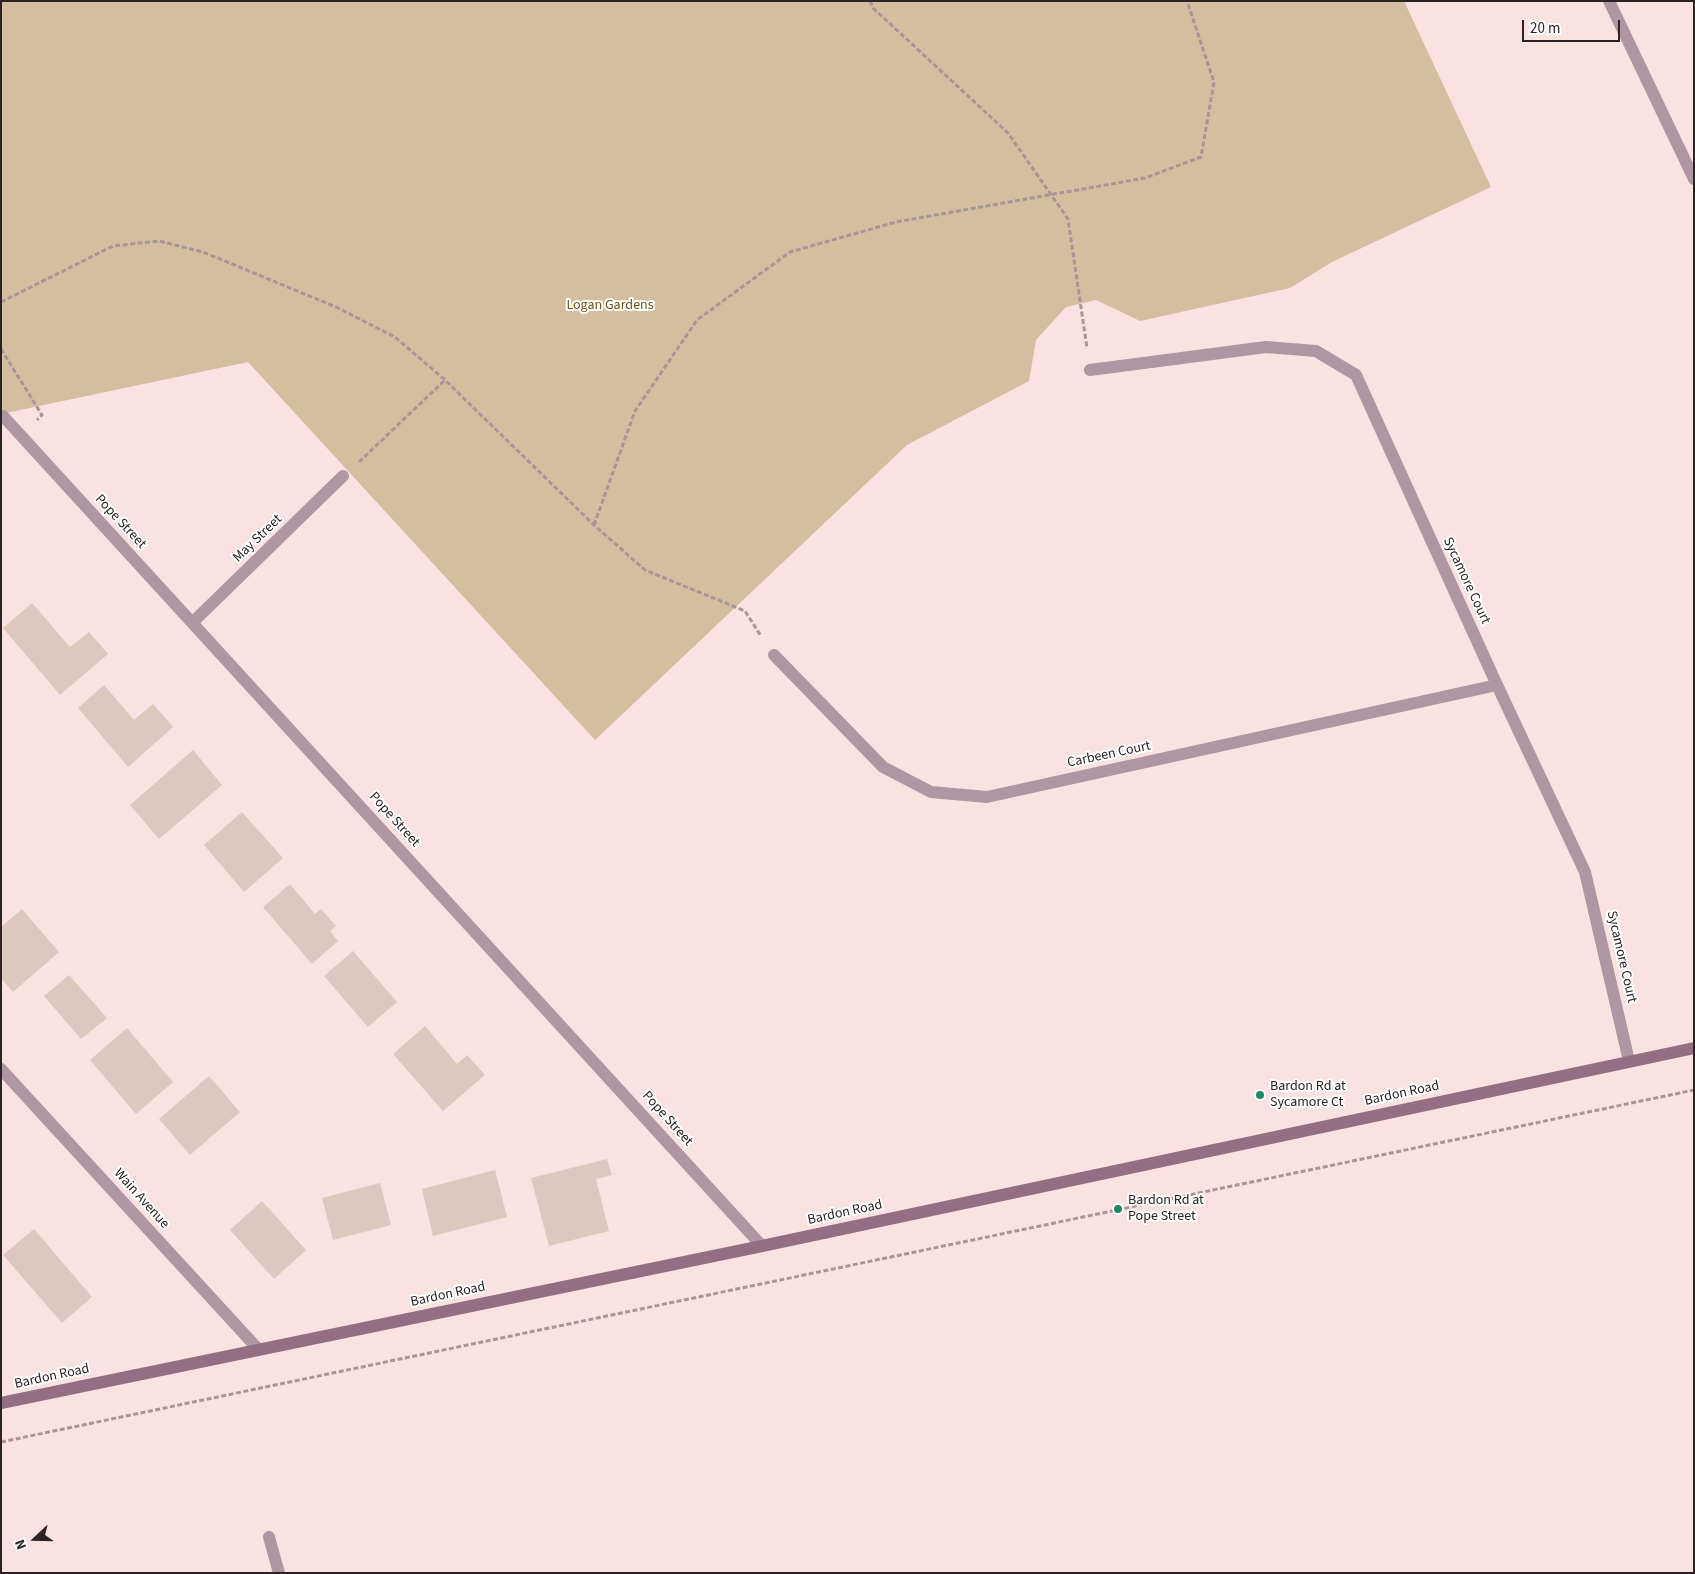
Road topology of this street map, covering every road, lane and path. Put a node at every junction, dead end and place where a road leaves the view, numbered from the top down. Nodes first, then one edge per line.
1 (870, 1) edge
2 (1187, 1) edge
3 (1609, 1) edge
4 (1694, 179) edge
5 (1052, 195) junction
6 (1, 302) edge
7 (1, 349) edge
8 (1090, 370) joint
9 (445, 380) junction
10 (3, 416) dead end
11 (20, 435) junction
12 (344, 476) joint
13 (594, 525) junction
14 (193, 622) junction
15 (774, 655) joint
16 (1497, 685) junction
17 (1694, 1048) edge
18 (1630, 1061) junction
19 (1, 1069) edge
20 (1694, 1090) edge
21 (762, 1246) junction
22 (258, 1349) junction
23 (1, 1403) edge
24 (1, 1442) edge
25 (269, 1537) dead end
26 (279, 1573) edge

1 - 5 path
2 - 5 path
3 - 4 street
5 - 8 path
5 - 13 path
6 - 9 path
7 - 11 path
8 - 16 street, Sycamore Court
9 - 12 path
9 - 13 path
10 - 11 street, Pope Street
11 - 14 street, Pope Street
12 - 14 street, May Street
13 - 15 path
14 - 21 street, Pope Street
15 - 16 street, Carbeen Court
16 - 18 street, Sycamore Court
17 - 18 street, Bardon Road
18 - 21 street, Bardon Road
19 - 22 street, Wain Avenue
20 - 24 path
21 - 22 street, Bardon Road
22 - 23 street, Bardon Road
25 - 26 street

